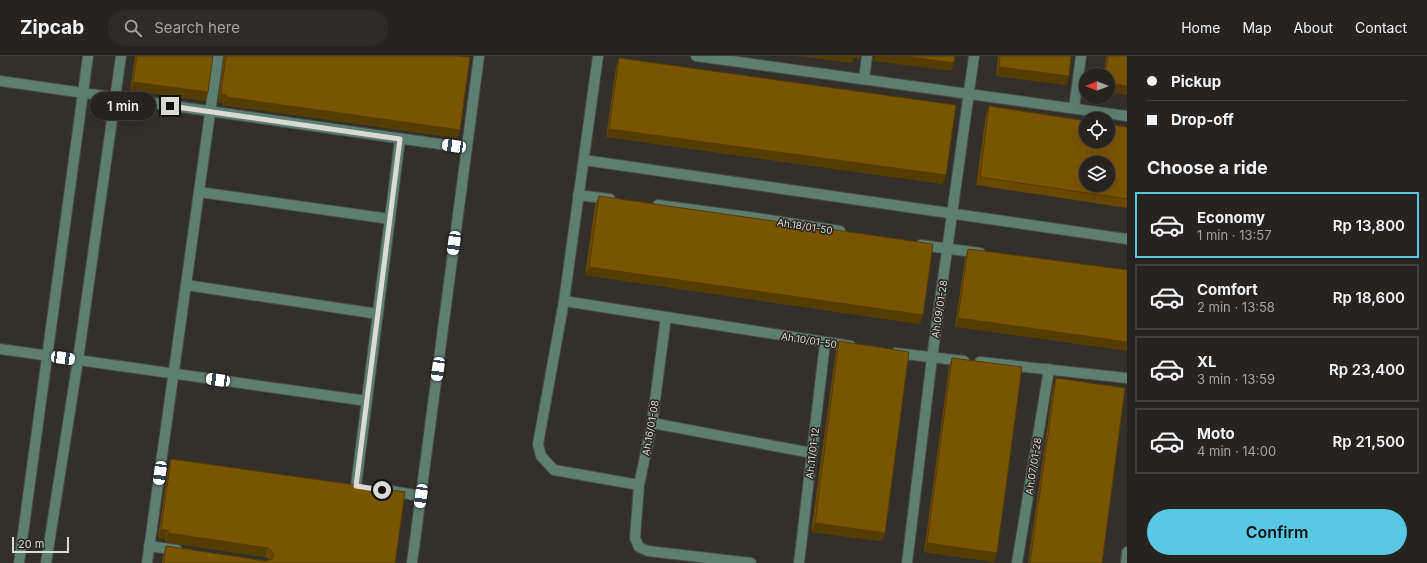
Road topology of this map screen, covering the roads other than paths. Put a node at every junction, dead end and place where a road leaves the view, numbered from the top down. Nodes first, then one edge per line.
1 (88, 56) edge
2 (121, 56) edge
3 (218, 56) edge
4 (598, 56) edge
5 (696, 56) edge
6 (700, 56) edge
7 (867, 56) edge
8 (974, 56) edge
9 (1081, 56) edge
10 (476, 59) edge
11 (864, 79) junction
12 (0, 81) edge
13 (83, 93) junction
14 (969, 94) junction
15 (115, 98) junction
16 (1074, 108) junction
17 (210, 112) junction
18 (1127, 116) edge
19 (400, 139) junction
20 (467, 148) junction
21 (584, 160) junction
22 (199, 192) junction
23 (578, 195) junction
24 (617, 200) edge
25 (648, 204) edge
26 (952, 212) junction
27 (390, 219) junction
28 (848, 233) edge
29 (1127, 238) edge
30 (910, 243) edge
31 (948, 249) junction
32 (987, 254) edge
33 (186, 285) junction
34 (564, 301) junction
35 (378, 314) junction
36 (666, 317) junction
37 (825, 343) junction
38 (863, 348) edge
39 (0, 349) edge
40 (886, 351) edge
41 (48, 356) junction
42 (932, 358) junction
43 (78, 360) junction
44 (1049, 369) junction
45 (174, 374) junction
46 (1127, 378) edge
47 (367, 401) junction
48 (652, 423) junction
49 (812, 453) junction
50 (639, 485) junction
51 (356, 486) edge
52 (378, 489) edge
53 (421, 496) junction
54 (150, 546) junction
55 (188, 552) edge
56 (1127, 552) edge
57 (19, 563) edge
58 (46, 563) edge
59 (147, 563) edge
60 (412, 563) edge
61 (752, 563) edge
62 (799, 563) edge
63 (907, 563) edge
64 (1017, 563) edge
65 (1126, 563) edge

1 - 13 street
2 - 15 street
3 - 17 street
4 - 21 street
5 - 6 street
6 - 11 street
7 - 11 street
8 - 14 street, Ah.09/01-28
9 - 16 street
10 - 20 street
11 - 14 street
12 - 13 street
13 - 15 street
13 - 41 street
14 - 16 street
14 - 26 street, Ah.09/01-28
15 - 17 street
15 - 43 street
16 - 18 street
17 - 19 street
17 - 22 street
19 - 20 street
19 - 27 street
20 - 53 street
21 - 23 street
21 - 26 street
22 - 27 street
22 - 33 street
23 - 24 street
23 - 34 street
25 - 28 street, Ah.18/01-50
26 - 29 street
26 - 31 street, Ah.09/01-28
27 - 35 street
30 - 31 street
31 - 32 street
31 - 42 street, Ah.09/01-28
33 - 35 street
33 - 45 street
34 - 36 street, Ah.10/01-50
34 - 50 street
35 - 47 street
36 - 37 street, Ah.10/01-50
36 - 48 street, Ah.16/01-08
37 - 38 street, Ah.10/01-50
37 - 49 street, Ah.11/01-12
39 - 41 street
40 - 42 street
41 - 43 street
41 - 57 street
42 - 44 street
42 - 63 street, Ah.09/01-28
43 - 45 street
43 - 58 street
44 - 46 street
44 - 64 street, Ah.07/01-28
45 - 47 street
45 - 54 street
47 - 51 street
48 - 49 street
48 - 50 street, Ah.16/01-08
49 - 62 street, Ah.11/01-12
50 - 61 street, Ah.16/01-08
52 - 53 street
53 - 60 street
54 - 55 street
54 - 59 street
56 - 65 street

